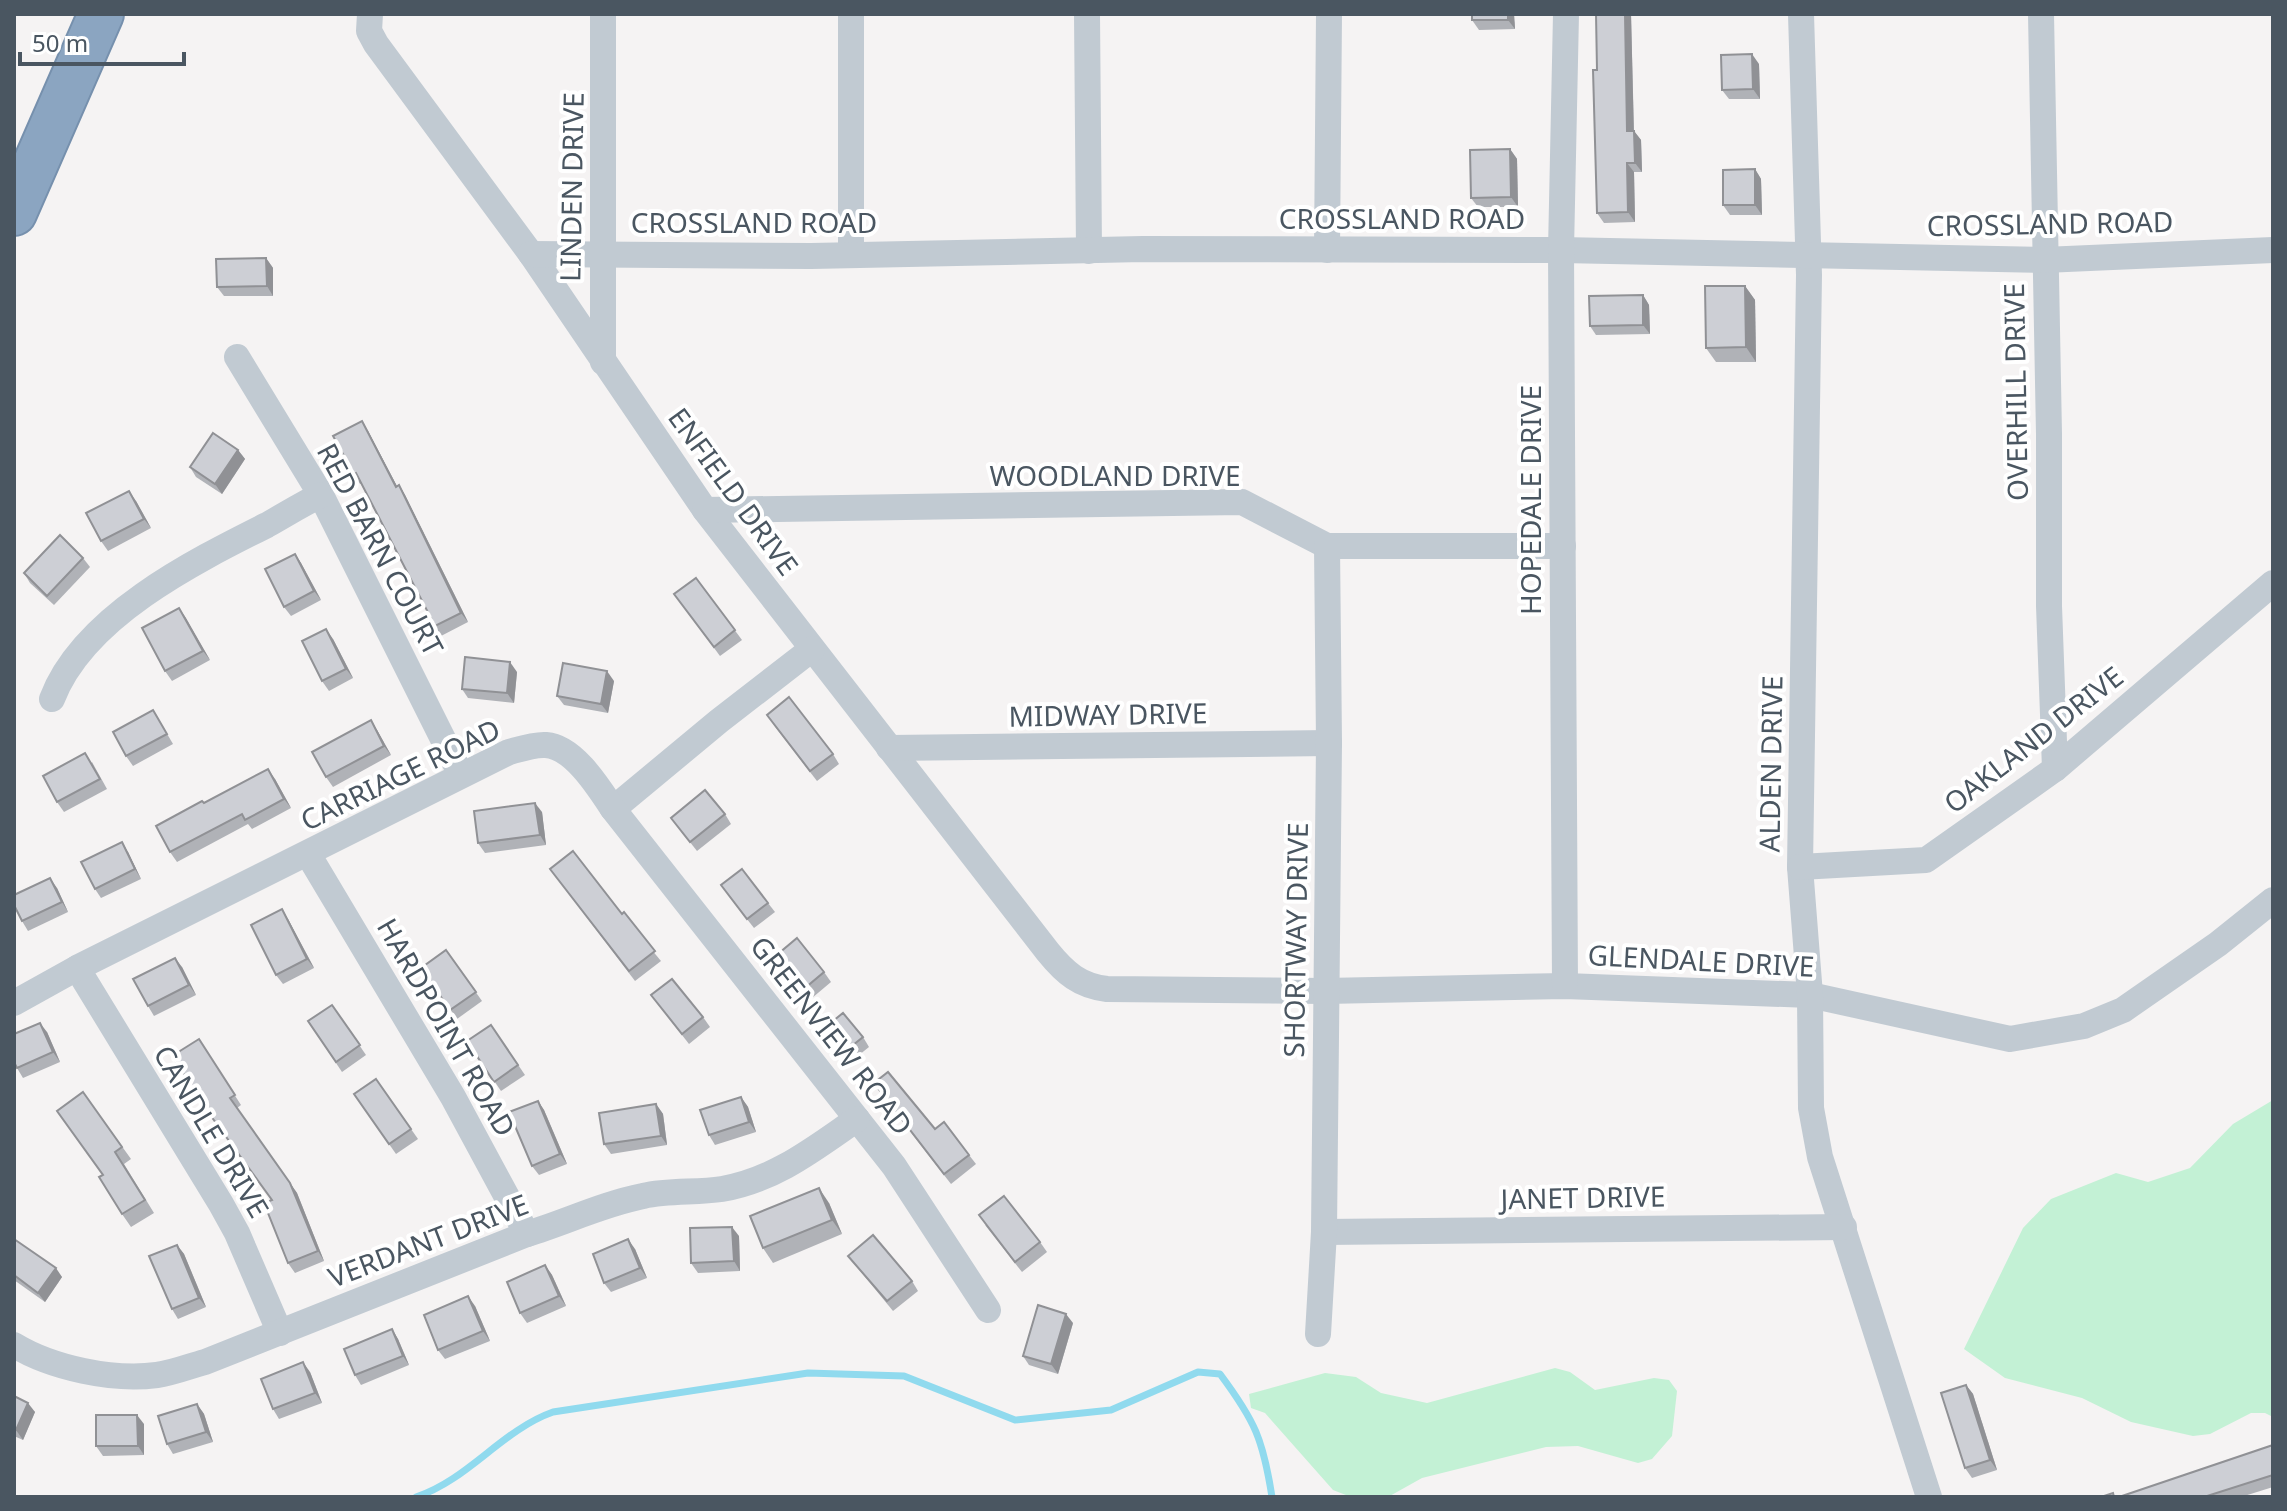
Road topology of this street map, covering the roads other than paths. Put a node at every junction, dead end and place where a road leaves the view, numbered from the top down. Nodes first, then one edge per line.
1 (101, 14) edge
2 (370, 14) edge
3 (603, 14) edge
4 (851, 14) edge
5 (1087, 14) edge
6 (1329, 14) edge
7 (1566, 14) edge
8 (1801, 14) edge
9 (2041, 14) edge
10 (14, 213) edge
11 (1327, 250) junction
12 (1561, 250) junction
13 (2273, 250) edge
14 (1089, 251) junction
15 (601, 253) junction
16 (531, 254) junction
17 (851, 254) junction
18 (1807, 254) junction
19 (2044, 260) junction
20 (237, 357) dead end
21 (603, 362) junction
22 (321, 495) junction
23 (705, 510) junction
24 (1327, 546) junction
25 (1563, 546) junction
26 (2273, 583) edge
27 (812, 649) junction
28 (52, 699) dead end
29 (1329, 743) junction
30 (889, 748) junction
31 (2055, 769) junction
32 (461, 775) junction
33 (613, 809) junction
34 (308, 854) junction
35 (1800, 867) junction
36 (2273, 900) edge
37 (77, 968) junction
38 (1082, 983) joint
39 (1565, 986) junction
40 (1326, 991) junction
41 (1810, 995) junction
42 (14, 1003) edge
43 (857, 1119) junction
44 (1844, 1227) junction
45 (1324, 1232) junction
46 (527, 1234) junction
47 (988, 1310) dead end
48 (280, 1333) junction
49 (1318, 1334) dead end
50 (14, 1345) edge
51 (1929, 1497) edge

1 - 10 highway
2 - 16 street, ENFIELD DRIVE
3 - 15 street, LINDEN DRIVE
4 - 17 street
5 - 14 street
6 - 11 street
7 - 12 street, HOPEDALE DRIVE
8 - 18 street, ALDEN DRIVE
9 - 19 street, OVERHILL DRIVE
11 - 12 street, CROSSLAND ROAD
11 - 14 street, CROSSLAND ROAD
12 - 18 street, CROSSLAND ROAD
12 - 25 street, HOPEDALE DRIVE
13 - 19 street, CROSSLAND ROAD
14 - 17 street, CROSSLAND ROAD
15 - 16 street, CROSSLAND ROAD
15 - 17 street, CROSSLAND ROAD
15 - 21 street, LINDEN DRIVE
16 - 21 street, ENFIELD DRIVE
18 - 19 street, CROSSLAND ROAD
18 - 35 street, ALDEN DRIVE
19 - 31 street, OVERHILL DRIVE
20 - 22 street, RED BARN COURT
21 - 23 street, ENFIELD DRIVE
22 - 28 street
22 - 32 street, RED BARN COURT
23 - 24 street, WOODLAND DRIVE
23 - 27 street, ENFIELD DRIVE
24 - 25 street, WOODLAND DRIVE
24 - 29 street, SHORTWAY DRIVE
25 - 39 street, HOPEDALE DRIVE
26 - 31 street, OAKLAND DRIVE
27 - 30 street, ENFIELD DRIVE
27 - 33 street
29 - 30 street, MIDWAY DRIVE
29 - 40 street, SHORTWAY DRIVE
30 - 38 street, ENFIELD DRIVE
31 - 35 street, OAKLAND DRIVE
32 - 33 street, CARRIAGE ROAD
32 - 34 street, CARRIAGE ROAD
33 - 43 street, GREENVIEW ROAD
34 - 37 street, CARRIAGE ROAD
34 - 46 street, HARDPOINT ROAD
35 - 41 street, ALDEN DRIVE
36 - 41 street, GLENDALE DRIVE
37 - 42 street, CARRIAGE ROAD
37 - 48 street, CANDLE DRIVE
38 - 40 street, GLENDALE DRIVE
39 - 40 street, GLENDALE DRIVE
39 - 41 street, GLENDALE DRIVE
40 - 45 street, SHORTWAY DRIVE
41 - 44 street, ALDEN DRIVE
43 - 46 street, VERDANT DRIVE
43 - 47 street, GREENVIEW ROAD
44 - 45 street, JANET DRIVE
44 - 51 street, ALDEN DRIVE
45 - 49 street, SHORTWAY DRIVE
46 - 48 street, VERDANT DRIVE
48 - 50 street, VERDANT DRIVE

